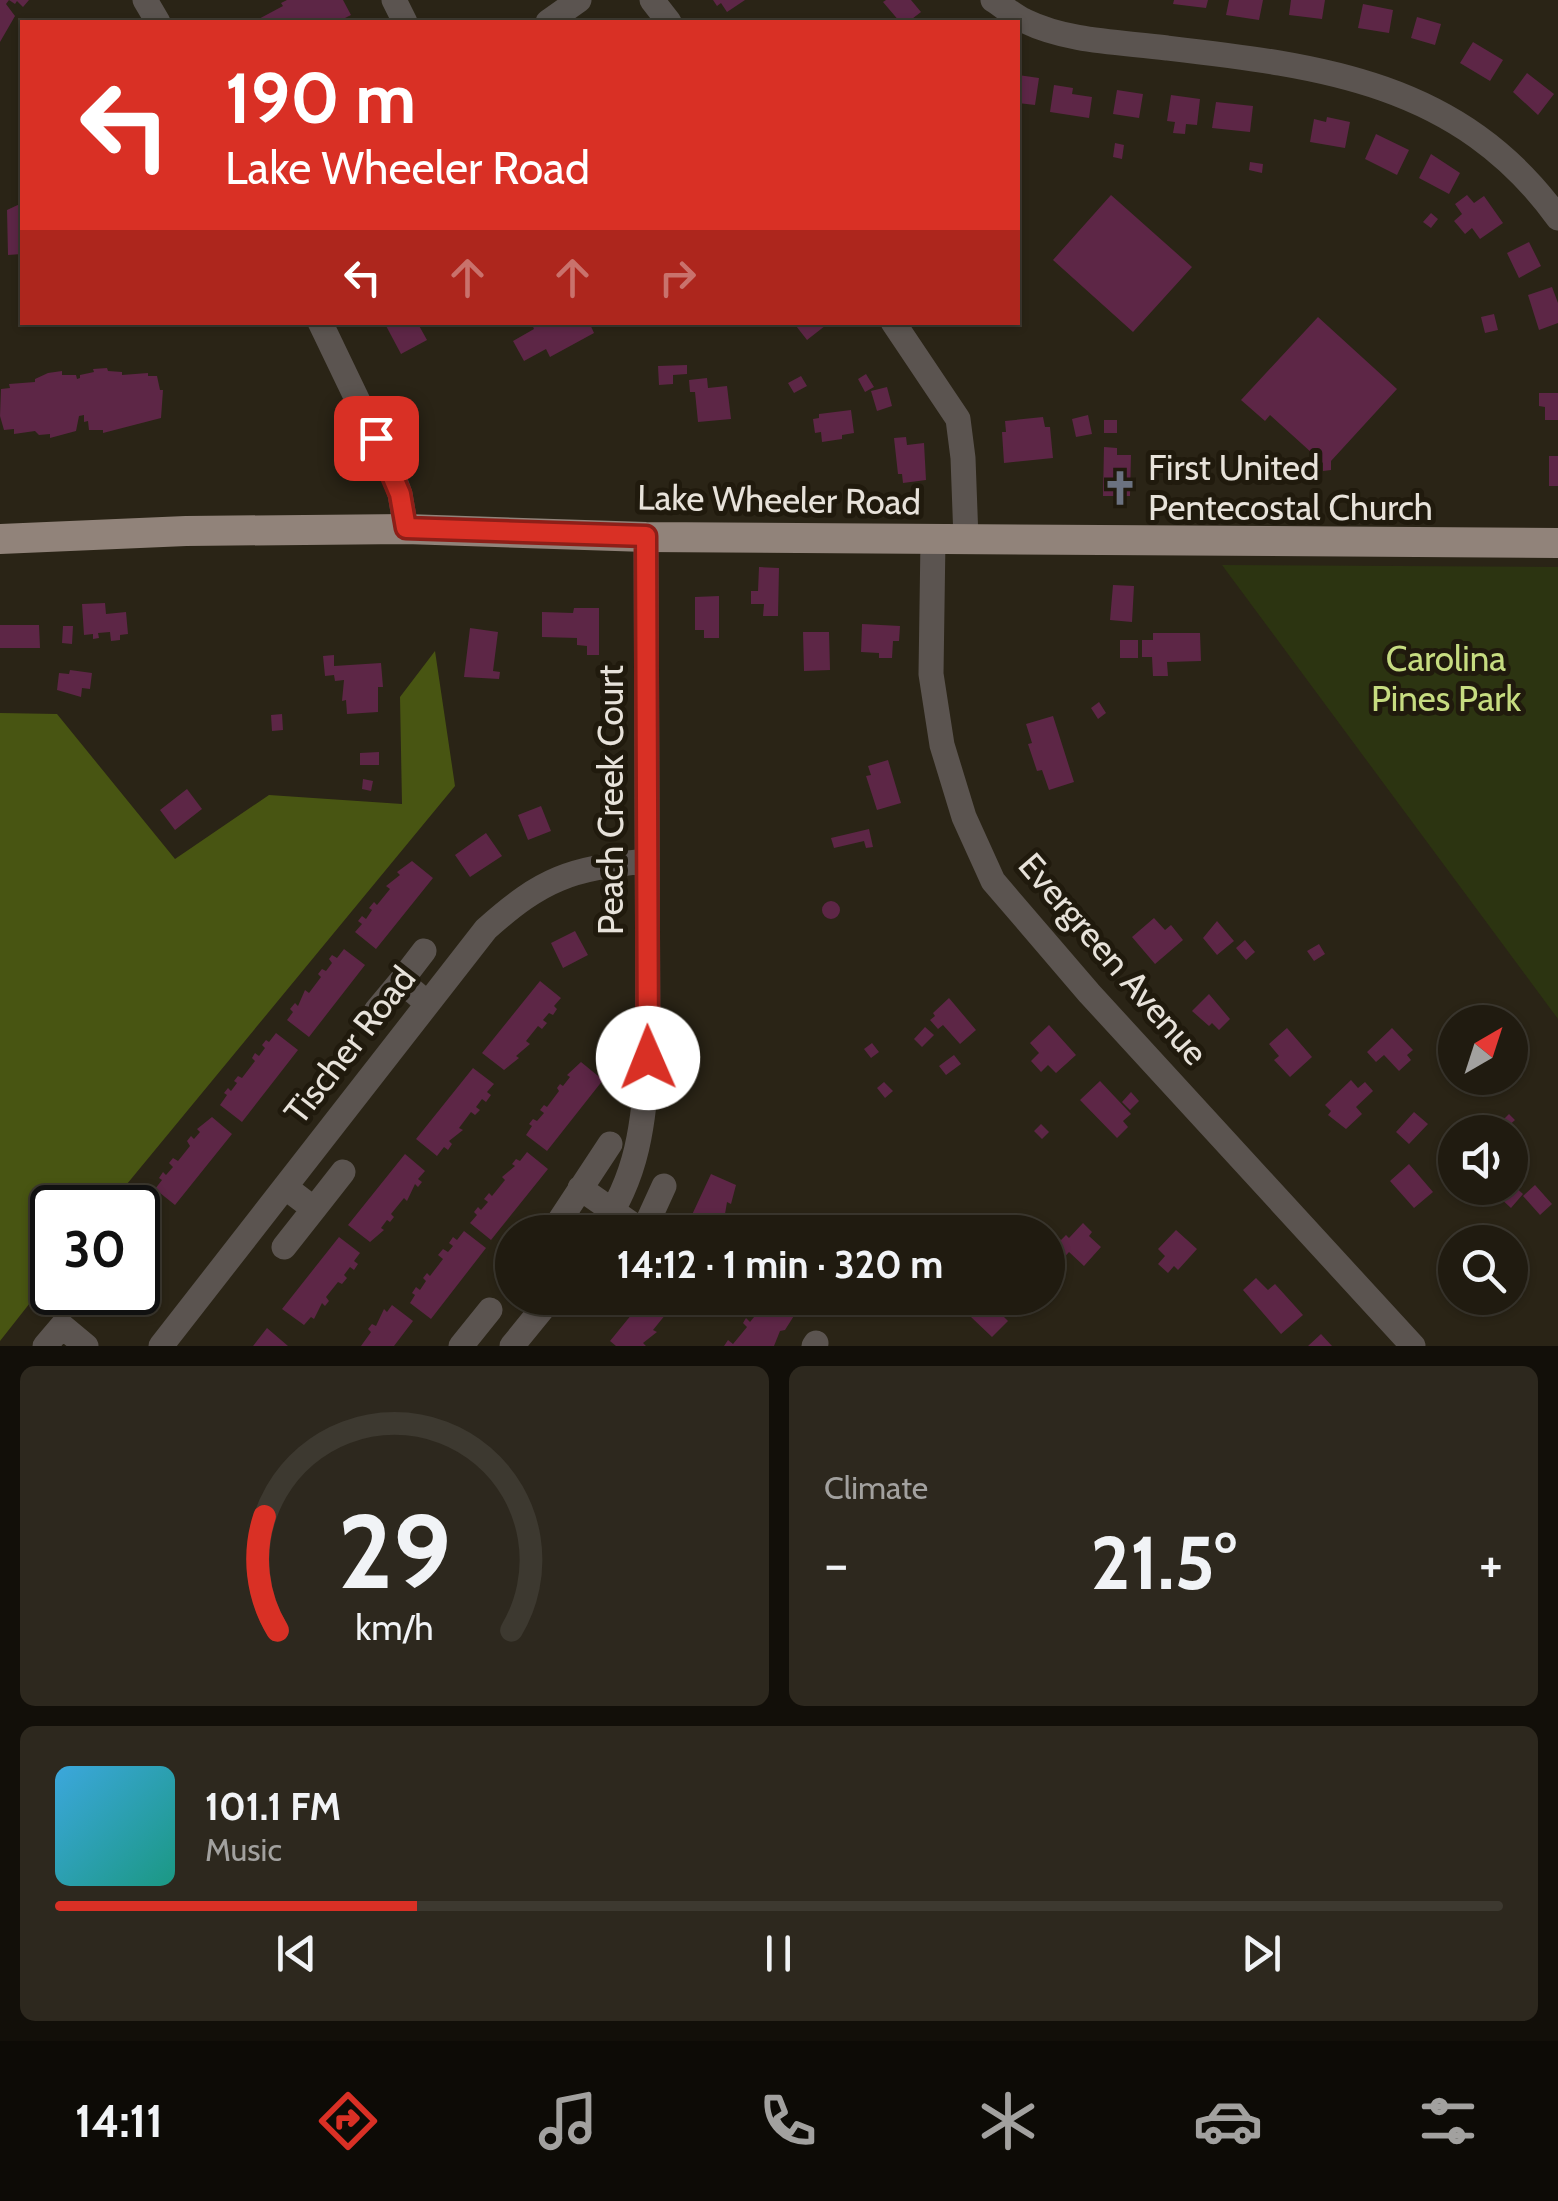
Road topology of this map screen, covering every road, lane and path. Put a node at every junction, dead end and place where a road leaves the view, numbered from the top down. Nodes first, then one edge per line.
1 (580, 0) edge
2 (652, 0) edge
3 (993, 0) edge
4 (551, 20) edge
5 (667, 20) edge
6 (1558, 218) edge
7 (321, 325) edge
8 (895, 325) edge
9 (406, 528) junction
10 (646, 536) junction
11 (0, 539) edge
12 (933, 539) junction
13 (966, 539) junction
14 (1558, 542) edge
15 (646, 861) junction
16 (424, 951) dead end
17 (401, 981) junction
18 (427, 1002) junction
19 (376, 1011) dead end
20 (610, 1144) dead end
21 (343, 1172) dead end
22 (285, 1186) junction
23 (664, 1186) dead end
24 (580, 1188) junction
25 (314, 1209) junction
26 (563, 1215) edge
27 (601, 1215) edge
28 (610, 1215) edge
29 (650, 1215) edge
30 (284, 1247) dead end
31 (490, 1310) dead end
32 (537, 1315) edge
33 (54, 1336) edge
34 (86, 1346) edge
35 (161, 1346) edge
36 (461, 1346) edge
37 (512, 1346) edge
38 (1413, 1346) edge

1 - 4 street
2 - 5 street
3 - 6 street
7 - 9 street
8 - 13 street
9 - 10 main road, Lake Wheeler Road
9 - 11 main road, Lake Wheeler Road
10 - 12 main road, Lake Wheeler Road
10 - 15 street, Peach Creek Court
12 - 13 main road, Lake Wheeler Road
12 - 38 street, Evergreen Avenue
13 - 14 main road, Lake Wheeler Road
15 - 18 street, Tischer Road
15 - 28 street, Peach Creek Court
16 - 17 street
17 - 18 street
17 - 19 street
18 - 22 street, Tischer Road
20 - 24 street
21 - 25 street
22 - 25 street
22 - 35 street, Tischer Road
23 - 29 street
24 - 26 street
24 - 27 street
25 - 30 street
31 - 36 street
32 - 37 street
33 - 34 street

